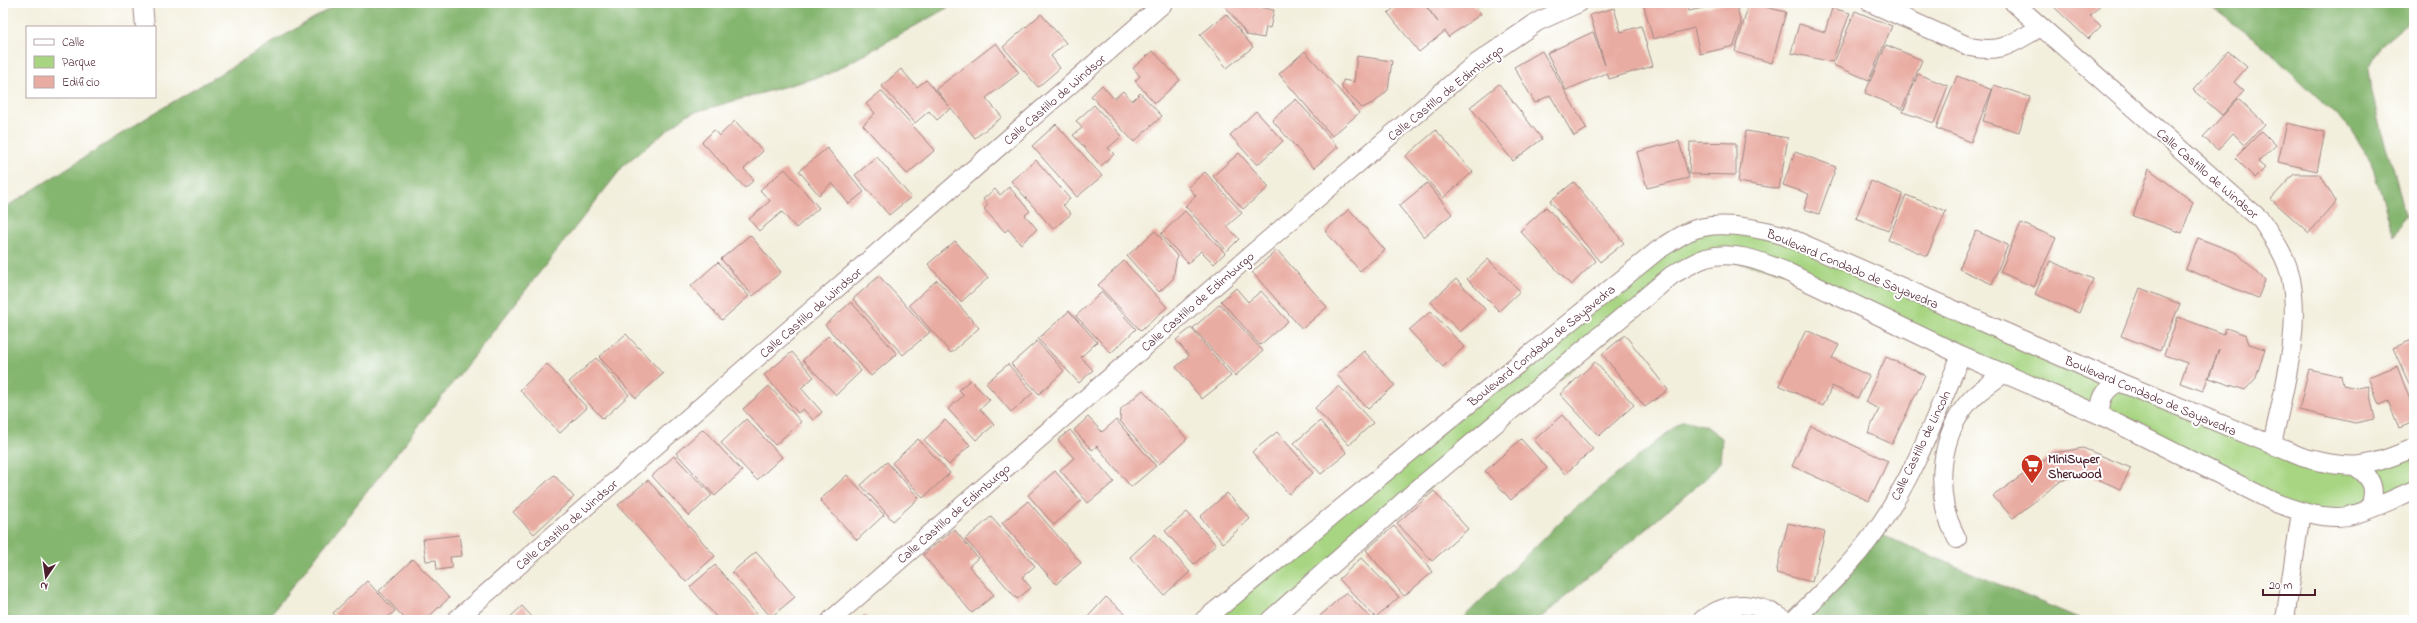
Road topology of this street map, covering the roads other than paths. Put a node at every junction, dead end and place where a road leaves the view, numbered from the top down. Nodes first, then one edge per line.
1 (143, 3) edge
2 (1164, 3) edge
3 (1579, 3) edge
4 (1871, 3) edge
5 (2014, 3) edge
6 (145, 26) edge
7 (2041, 27) junction
8 (1961, 355) junction
9 (2005, 373) junction
10 (2119, 382) junction
11 (2100, 415) junction
12 (2272, 445) junction
13 (2414, 448) edge
14 (2356, 467) junction
15 (2414, 490) edge
16 (2369, 508) junction
17 (2302, 512) junction
18 (1957, 539) dead end
19 (1206, 619) edge
20 (456, 620) edge
21 (831, 620) edge
22 (1270, 620) edge
23 (1702, 620) edge
24 (1785, 620) edge
25 (1794, 620) edge
26 (2285, 620) edge

1 - 6 street
2 - 20 street, Calle Castillo de Windsor
3 - 21 street, Calle Castillo de Edimburgo
4 - 7 street
5 - 7 street, Calle Castillo de Windsor
7 - 12 street, Calle Castillo de Windsor
8 - 9 street
8 - 22 street
8 - 25 street, Calle Castillo de Lincoln
9 - 11 street
9 - 18 street
10 - 11 street
10 - 12 street, Boulevard Condado de Sayavedra
10 - 19 street, Boulevard Condado de Sayavedra
11 - 17 street
12 - 14 street, Boulevard Condado de Sayavedra
13 - 14 street, Boulevard Condado de Sayavedra
14 - 16 street
15 - 16 street
16 - 17 street
17 - 26 street
23 - 24 street

